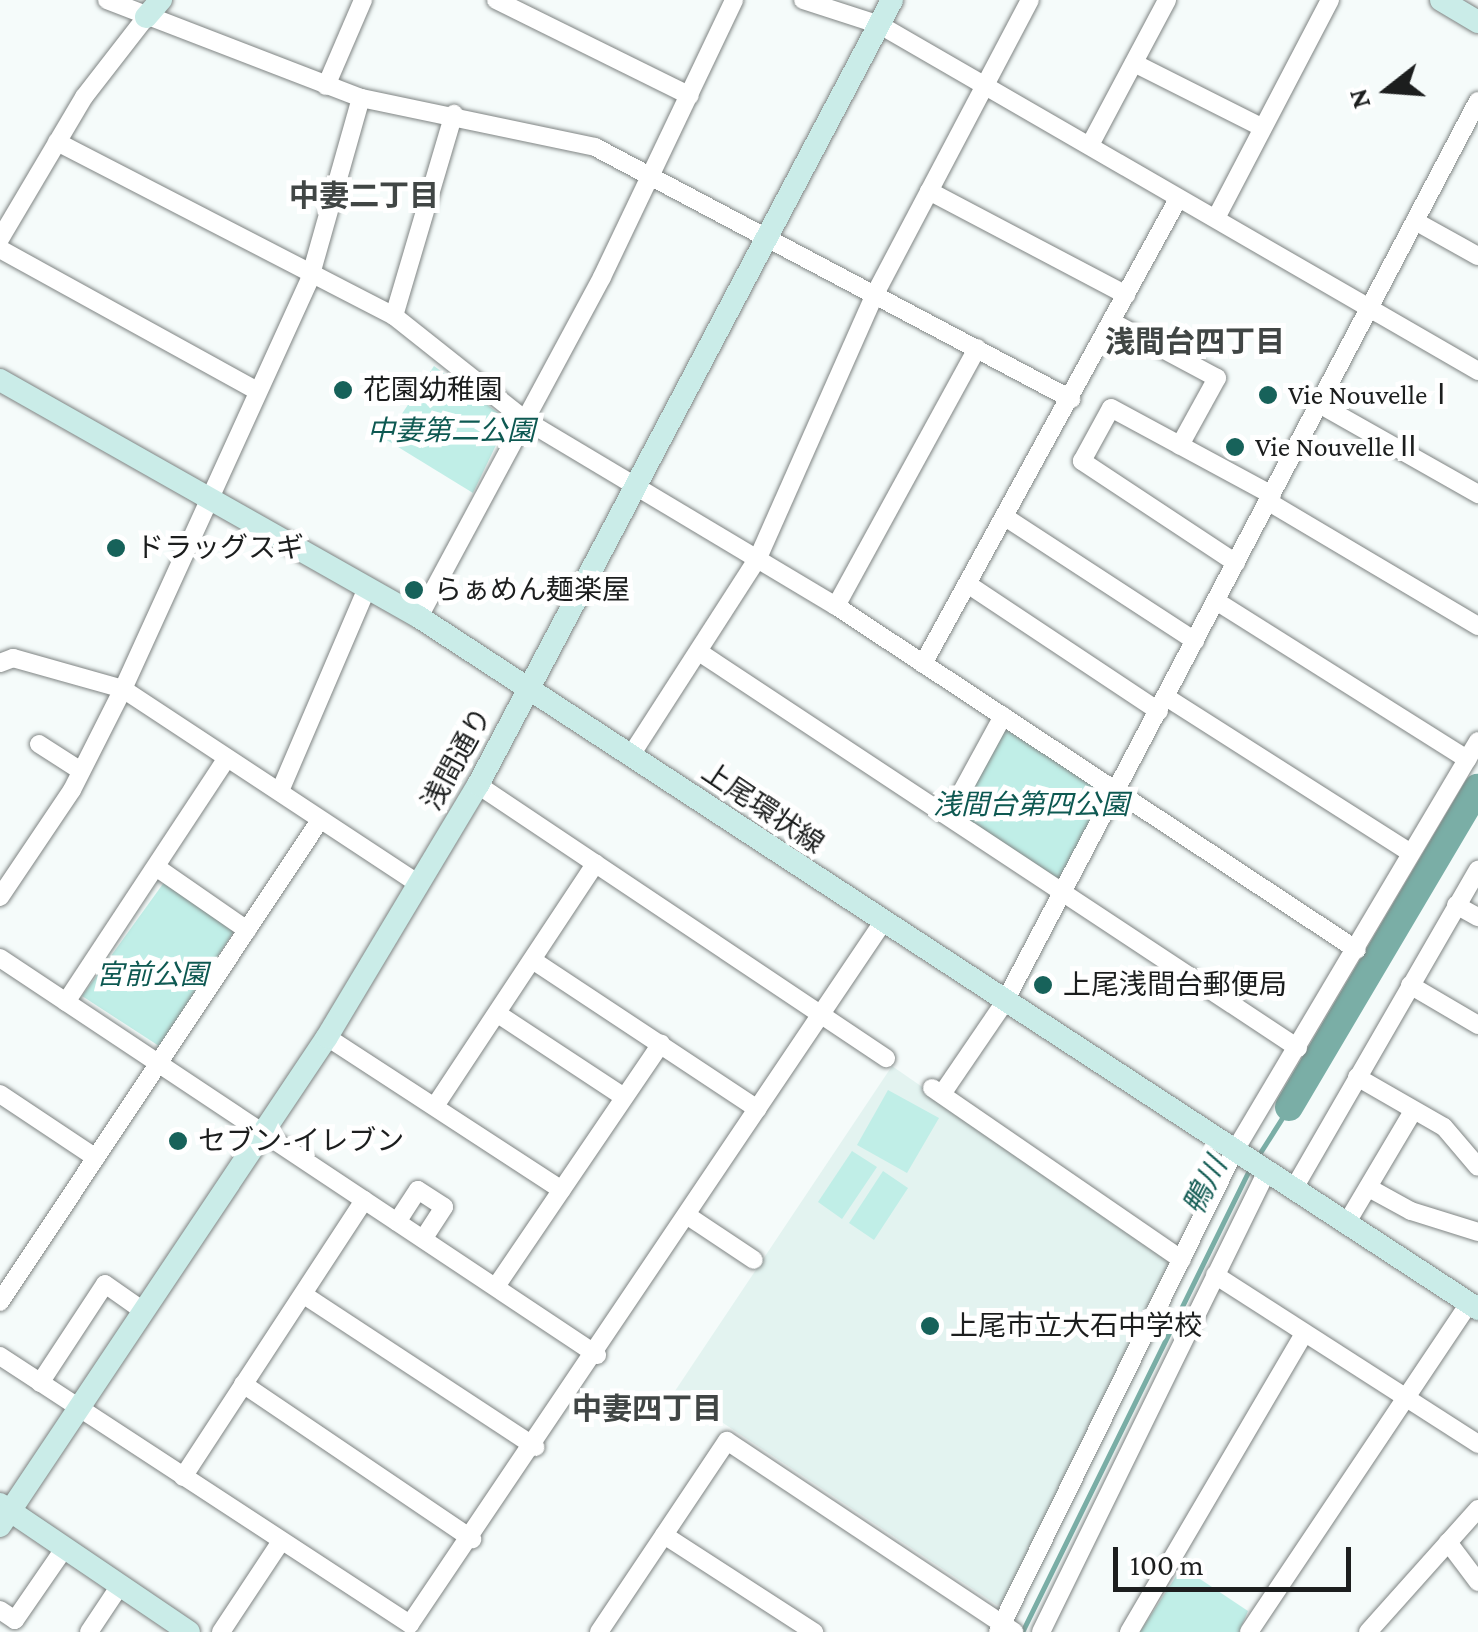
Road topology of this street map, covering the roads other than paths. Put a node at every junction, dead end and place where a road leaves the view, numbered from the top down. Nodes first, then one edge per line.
1 (107, 0) edge
2 (363, 0) edge
3 (496, 0) edge
4 (734, 0) edge
5 (803, 0) edge
6 (892, 0) edge
7 (1030, 0) edge
8 (1167, 0) edge
9 (1330, 0) edge
10 (1442, 0) edge
11 (153, 9) edge
12 (1478, 22) edge
13 (880, 25) junction
14 (1134, 63) junction
15 (326, 86) junction
16 (985, 86) junction
17 (690, 96) junction
18 (362, 98) junction
19 (1478, 101) edge
20 (454, 114) junction
21 (1263, 128) junction
22 (1470, 134) edge
23 (58, 142) junction
24 (1090, 145) junction
25 (653, 176) junction
26 (929, 191) junction
27 (1178, 199) junction
28 (1216, 218) junction
29 (1415, 221) junction
30 (766, 236) junction
31 (0, 238) edge
32 (0, 249) edge
33 (1478, 256) edge
34 (310, 278) junction
35 (876, 292) junction
36 (1126, 295) junction
37 (1368, 308) junction
38 (394, 316) junction
39 (1112, 322) junction
40 (976, 348) junction
41 (1478, 371) edge
42 (0, 380) edge
43 (258, 391) junction
44 (1071, 398) junction
45 (1319, 404) junction
46 (526, 420) junction
47 (1180, 446) junction
48 (634, 483) junction
49 (1478, 494) edge
50 (207, 497) junction
51 (1270, 498) junction
52 (1005, 517) junction
53 (758, 558) junction
54 (1236, 563) junction
55 (968, 585) junction
56 (367, 588) junction
57 (1216, 601) junction
58 (836, 606) junction
59 (419, 617) junction
60 (1478, 626) edge
61 (1195, 641) junction
62 (699, 652) junction
63 (0, 663) edge
64 (924, 664) junction
65 (123, 689) junction
66 (530, 689) junction
67 (1162, 704) junction
68 (1003, 716) junction
69 (1478, 741) edge
70 (39, 744) dead end
71 (631, 755) junction
72 (227, 758) junction
73 (1467, 759) junction
74 (81, 771) junction
75 (478, 785) junction
76 (280, 791) junction
77 (1115, 791) junction
78 (949, 814) junction
79 (320, 820) junction
80 (1411, 853) junction
81 (596, 863) junction
82 (156, 867) junction
83 (1478, 869) edge
84 (419, 884) junction
85 (1060, 892) junction
86 (0, 897) edge
87 (1456, 905) junction
88 (1478, 917) edge
89 (882, 924) junction
90 (247, 930) junction
91 (1357, 950) junction
92 (0, 958) edge
93 (534, 961) junction
94 (1410, 984) junction
95 (66, 1002) junction
96 (1004, 1004) junction
97 (498, 1014) junction
98 (821, 1015) junction
99 (1478, 1025) edge
100 (327, 1037) junction
101 (661, 1044) junction
102 (1298, 1048) junction
103 (886, 1058) dead end
104 (159, 1063) junction
105 (1358, 1077) junction
106 (1, 1098) edge
107 (624, 1098) junction
108 (435, 1106) junction
109 (758, 1109) junction
110 (1413, 1111) junction
111 (263, 1132) junction
112 (1234, 1152) junction
113 (96, 1158) junction
114 (1478, 1167) edge
115 (1266, 1173) junction
116 (1369, 1188) junction
117 (562, 1190) junction
118 (1293, 1190) junction
119 (364, 1200) junction
120 (688, 1216) junction
121 (397, 1222) junction
122 (1346, 1224) junction
123 (1478, 1232) edge
124 (424, 1239) junction
125 (754, 1260) dead end
126 (1182, 1260) junction
127 (1214, 1275) junction
128 (497, 1285) junction
129 (304, 1296) junction
130 (0, 1302) edge
131 (1473, 1306) edge
132 (142, 1310) junction
133 (1303, 1336) junction
134 (597, 1354) junction
135 (0, 1356) edge
136 (40, 1382) junction
137 (244, 1384) junction
138 (1402, 1398) junction
139 (78, 1408) junction
140 (1478, 1444) edge
141 (535, 1447) junction
142 (184, 1477) junction
143 (1478, 1509) edge
144 (3, 1514) edge
145 (664, 1535) junction
146 (472, 1539) junction
147 (1448, 1542) junction
148 (280, 1543) junction
149 (64, 1549) junction
150 (1478, 1582) edge
151 (119, 1587) junction
152 (0, 1610) edge
153 (604, 1630) edge
154 (1005, 1630) edge
155 (89, 1632) edge
156 (189, 1632) edge
157 (222, 1632) edge
158 (814, 1632) edge
159 (1040, 1632) edge
160 (1129, 1632) edge
161 (1249, 1632) edge
162 (1368, 1632) edge

1 - 11 street
2 - 15 street
3 - 17 street
4 - 17 street
5 - 13 street
6 - 13 street, 浅間通り
7 - 16 street
8 - 14 street
9 - 21 street
10 - 12 street
11 - 15 street
11 - 23 street
13 - 16 street
13 - 30 street, 浅間通り
14 - 21 street
14 - 24 street
15 - 18 street
16 - 24 street
16 - 26 street
17 - 25 street
18 - 20 street
18 - 34 street
19 - 22 street
20 - 25 street
20 - 38 street
21 - 28 street
22 - 29 street
23 - 31 street
23 - 34 street
24 - 27 street
25 - 30 street
25 - 46 street
26 - 35 street
26 - 36 street
27 - 28 street
27 - 36 street
28 - 37 street
29 - 33 street
29 - 37 street
30 - 35 street
30 - 48 street, 浅間通り
32 - 43 street
34 - 38 street
34 - 43 street
35 - 40 street
35 - 53 street
36 - 39 street
37 - 41 street
37 - 45 street
38 - 46 street
39 - 44 street
39 - 47 street
40 - 44 street
40 - 58 street
42 - 50 street, 上尾環状線
43 - 50 street
44 - 52 street
45 - 49 street
45 - 51 street
46 - 48 street
46 - 59 street
47 - 51 street
47 - 54 street
48 - 53 street
48 - 66 street, 浅間通り
50 - 56 street, 上尾環状線
50 - 65 street
51 - 54 street
51 - 60 street
52 - 55 street
52 - 61 street
53 - 58 street
53 - 62 street
54 - 57 street
55 - 64 street
55 - 67 street
56 - 59 street, 上尾環状線
56 - 76 street
57 - 61 street
57 - 73 street
58 - 64 street
59 - 66 street, 上尾環状線
61 - 67 street
62 - 71 street
62 - 78 street
63 - 65 street
64 - 68 street
65 - 72 street
65 - 74 street
66 - 71 street, 上尾環状線
66 - 75 street, 浅間通り
67 - 77 street
67 - 80 street
68 - 77 street
68 - 78 street
69 - 73 street
70 - 74 street
71 - 89 street, 上尾環状線
72 - 76 street
72 - 82 street
73 - 80 street
74 - 86 street
75 - 81 street
75 - 84 street, 浅間通り
76 - 79 street
77 - 85 street
77 - 91 street
78 - 85 street
79 - 84 street
79 - 90 street
80 - 91 street
81 - 93 street
81 - 98 street
82 - 90 street
82 - 95 street
83 - 87 street
84 - 100 street, 浅間通り
85 - 96 street
85 - 102 street
87 - 88 street
87 - 94 street
89 - 96 street, 上尾環状線
89 - 98 street
90 - 104 street
91 - 102 street
92 - 95 street
93 - 97 street
93 - 101 street
94 - 99 street
94 - 105 street
95 - 104 street
96 - 112 street, 上尾環状線
96 - 126 street
97 - 107 street
97 - 108 street
98 - 103 street
98 - 109 street
100 - 108 street
100 - 111 street, 浅間通り
101 - 107 street
101 - 109 street
102 - 112 street
104 - 111 street
104 - 113 street
105 - 110 street
105 - 118 street
106 - 113 street
107 - 117 street
108 - 117 street
109 - 120 street
110 - 114 street
110 - 116 street
111 - 119 street
111 - 132 street, 浅間通り
112 - 115 street, 上尾環状線
112 - 126 street
113 - 130 street
115 - 118 street, 上尾環状線
115 - 127 street
116 - 122 street
116 - 123 street
117 - 128 street
118 - 122 street, 上尾環状線
119 - 121 street
119 - 129 street
120 - 125 street
120 - 134 street
121 - 124 street
121 - 124 street
122 - 131 street, 上尾環状線
124 - 128 street
126 - 154 street
127 - 133 street
127 - 159 street
128 - 134 street
129 - 137 street
129 - 141 street
131 - 138 street
132 - 136 street
132 - 139 street, 浅間通り
133 - 138 street
133 - 160 street
134 - 141 street
135 - 136 street
136 - 139 street
137 - 142 street
137 - 146 street
138 - 140 street
138 - 161 street
139 - 142 street
139 - 144 street, 浅間通り
141 - 146 street
142 - 148 street
143 - 147 street
144 - 149 street
145 - 153 street
145 - 154 street
145 - 158 street
146 - 148 street
147 - 150 street
147 - 162 street
148 - 157 street
149 - 151 street
149 - 152 street
151 - 155 street
151 - 156 street

